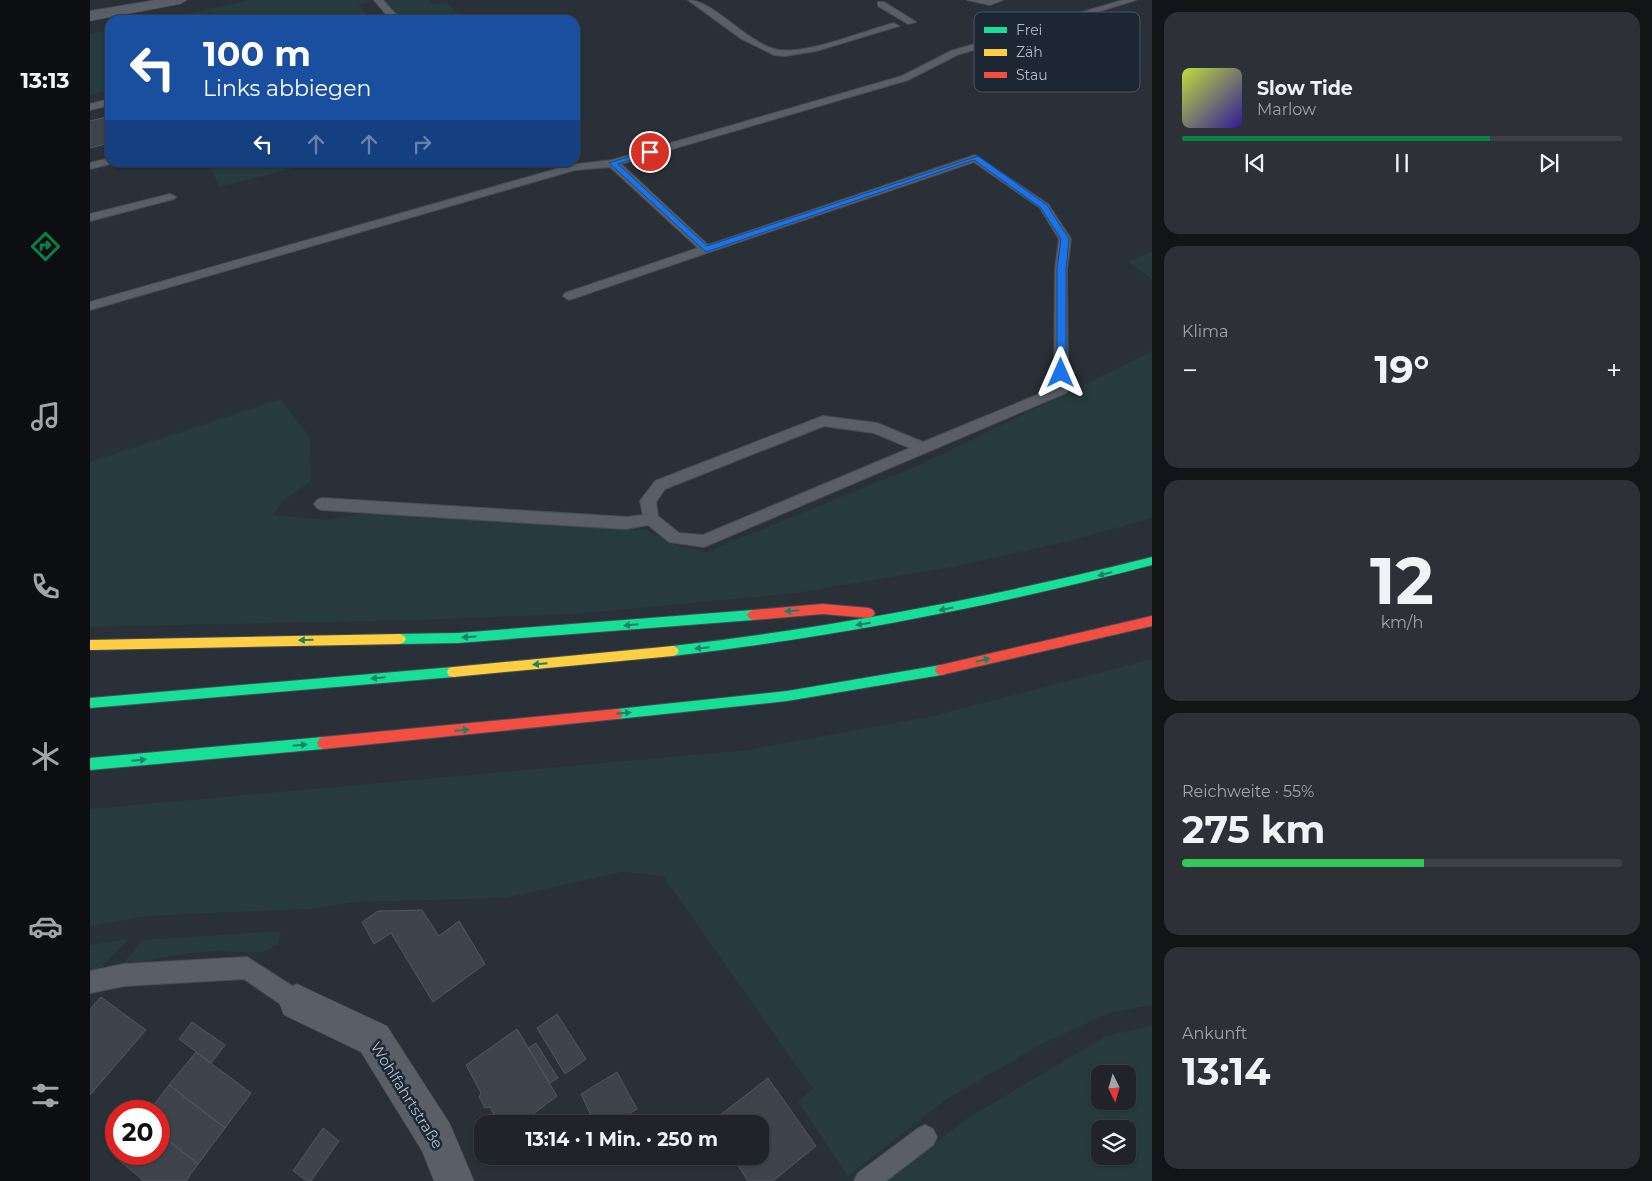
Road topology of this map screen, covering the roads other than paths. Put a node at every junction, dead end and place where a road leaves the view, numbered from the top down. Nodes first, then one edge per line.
1 (180, 0) edge
2 (378, 0) edge
3 (692, 0) edge
4 (971, 0) edge
5 (999, 0) edge
6 (1132, 0) edge
7 (877, 2) edge
8 (1091, 12) edge
9 (392, 15) edge
10 (90, 16) edge
11 (905, 24) dead end
12 (894, 26) dead end
13 (974, 46) edge
14 (105, 103) edge
15 (90, 107) edge
16 (105, 162) edge
17 (613, 163) junction
18 (90, 166) edge
19 (580, 166) edge
20 (574, 167) edge
21 (170, 197) dead end
22 (90, 218) edge
23 (706, 249) junction
24 (569, 296) dead end
25 (90, 306) edge
26 (923, 448) junction
27 (322, 504) dead end
28 (651, 519) junction
29 (1152, 561) edge
30 (911, 616) junction
31 (1152, 621) edge
32 (90, 645) edge
33 (90, 703) edge
34 (90, 764) edge
35 (90, 982) edge
36 (297, 1002) joint
37 (925, 1137) dead end
38 (454, 1181) edge
39 (866, 1181) edge

1 - 10 street
2 - 9 lane
3 - 12 lane
4 - 5 lane
6 - 8 lane
7 - 11 lane
13 - 17 lane
14 - 15 lane
16 - 18 lane
17 - 19 lane
17 - 23 lane
20 - 25 lane
21 - 22 lane
23 - 24 lane
23 - 26 lane
26 - 28 lane
26 - 28 lane
27 - 28 lane
29 -> 30 highway
30 -> 32 highway
30 -> 33 highway
34 -> 31 highway
35 - 36 lane, Wohlfahrtstraße
36 - 38 street, Wohlfahrtstraße
37 - 39 lane

